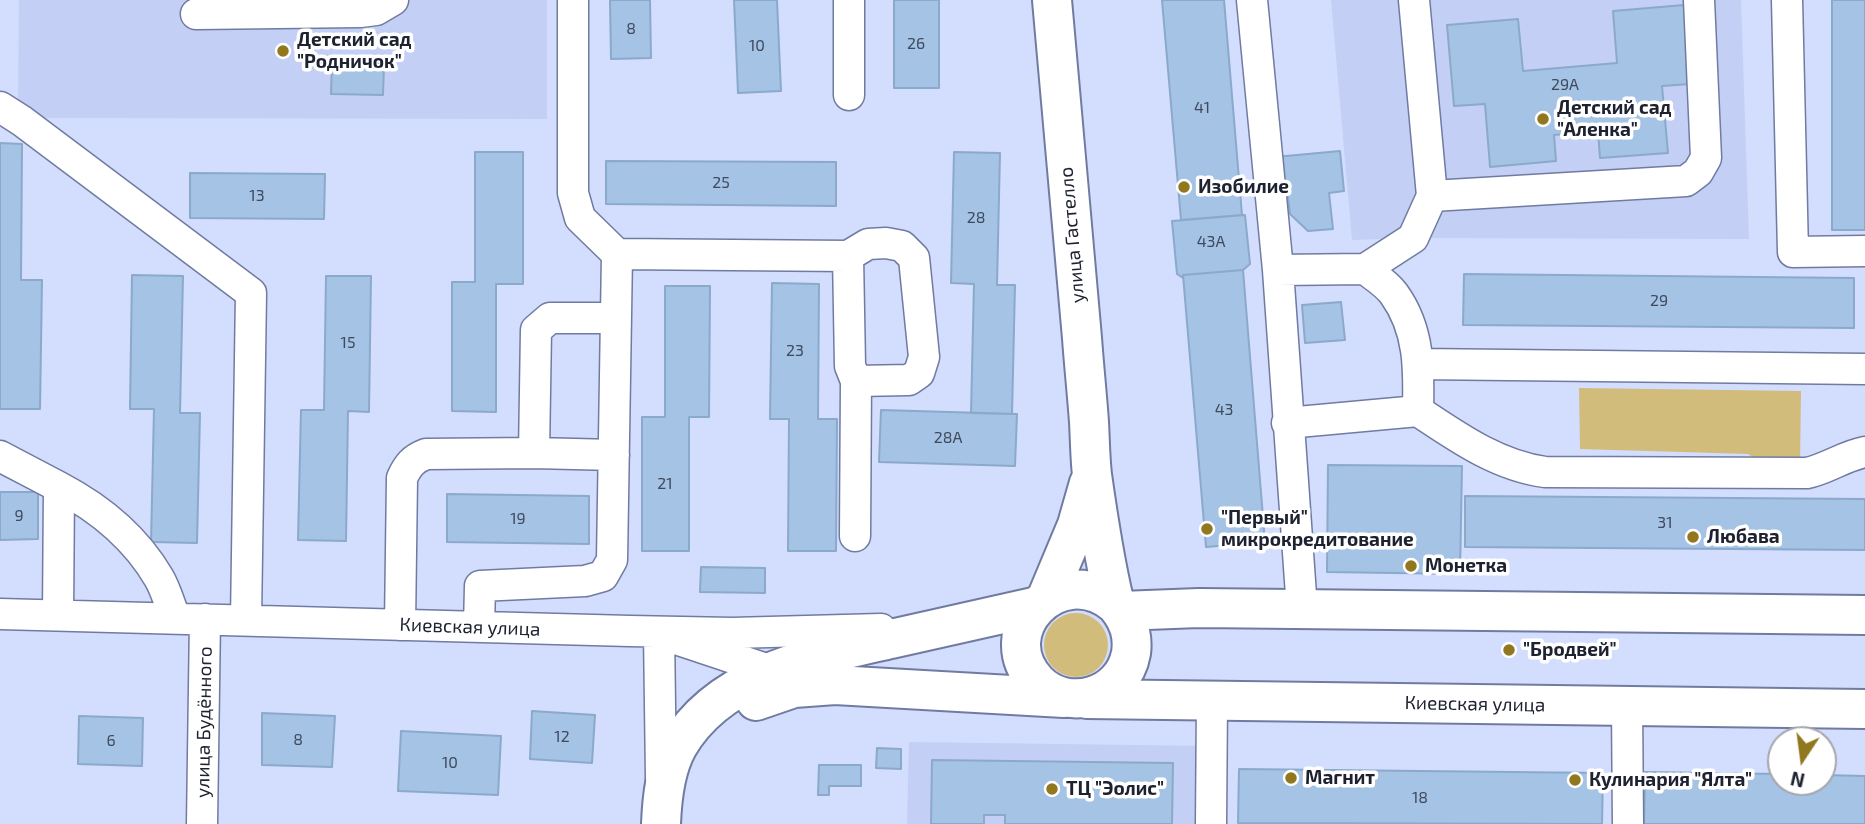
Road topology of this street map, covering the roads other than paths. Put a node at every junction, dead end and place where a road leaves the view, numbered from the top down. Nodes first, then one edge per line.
1 (393, 0) edge
2 (573, 0) edge
3 (849, 0) edge
4 (1052, 0) edge
5 (1252, 0) edge
6 (1415, 0) edge
7 (1699, 0) edge
8 (1787, 0) edge
9 (196, 14) dead end
10 (849, 95) dead end
11 (0, 107) edge
12 (1432, 196) junction
13 (1865, 251) edge
14 (617, 254) junction
15 (848, 256) junction
16 (1365, 268) junction
17 (1278, 270) junction
18 (616, 318) junction
19 (1419, 364) junction
20 (1865, 369) edge
21 (856, 381) junction
22 (1418, 411) junction
23 (1287, 423) junction
24 (1865, 452) edge
25 (534, 453) junction
26 (614, 455) junction
27 (0, 456) edge
28 (1091, 471) junction
29 (60, 487) junction
30 (855, 537) dead end
31 (1042, 602) junction
32 (1118, 608) junction
33 (1302, 609) junction
34 (0, 614) edge
35 (58, 615) junction
36 (1865, 615) edge
37 (190, 619) junction
38 (246, 620) junction
39 (400, 625) junction
40 (479, 627) junction
41 (940, 628) junction
42 (659, 632) junction
43 (772, 671) junction
44 (835, 685) junction
45 (1075, 698) junction
46 (1212, 700) junction
47 (1627, 706) junction
48 (1865, 709) edge
49 (661, 819) edge
50 (202, 824) edge
51 (1211, 824) edge
52 (1628, 824) edge

1 - 9 street
2 - 14 street
3 - 10 street
4 - 28 main road, улица Гастелло
5 - 17 street
6 - 12 street
7 - 12 street
8 - 13 street
11 - 38 street
12 - 16 street
14 - 15 street
14 - 18 street
15 - 21 street
15 - 21 street
16 - 17 street
16 - 19 street
17 - 23 street
18 - 25 street
18 - 26 street
19 - 20 street
19 - 22 street
21 - 30 street
22 - 23 street
22 - 24 street
23 - 33 street
25 - 26 street
25 - 39 street
26 - 40 street
27 - 29 street
28 - 31 main road
28 - 32 main road
29 - 35 street
29 - 37 street
31 - 32 main road
31 - 41 main road, Киевская улица
31 - 45 main road
32 - 33 main road
32 - 45 main road
33 - 36 main road
34 - 35 street, Киевская улица
35 - 37 street, Киевская улица
37 - 38 street, Киевская улица
37 - 50 street, улица Будённого
38 - 39 street, Киевская улица
39 - 40 street, Киевская улица
40 - 42 street, Киевская улица
41 - 42 street, Киевская улица
41 - 43 main road, Киевская улица
42 - 43 street
42 - 49 street
43 - 44 main road
43 - 49 main road, Киевская улица
44 - 45 main road, Киевская улица
44 - 49 main road, Киевская улица
45 - 46 main road, Киевская улица
46 - 47 main road, Киевская улица
46 - 51 street
47 - 48 main road, Киевская улица
47 - 52 street

